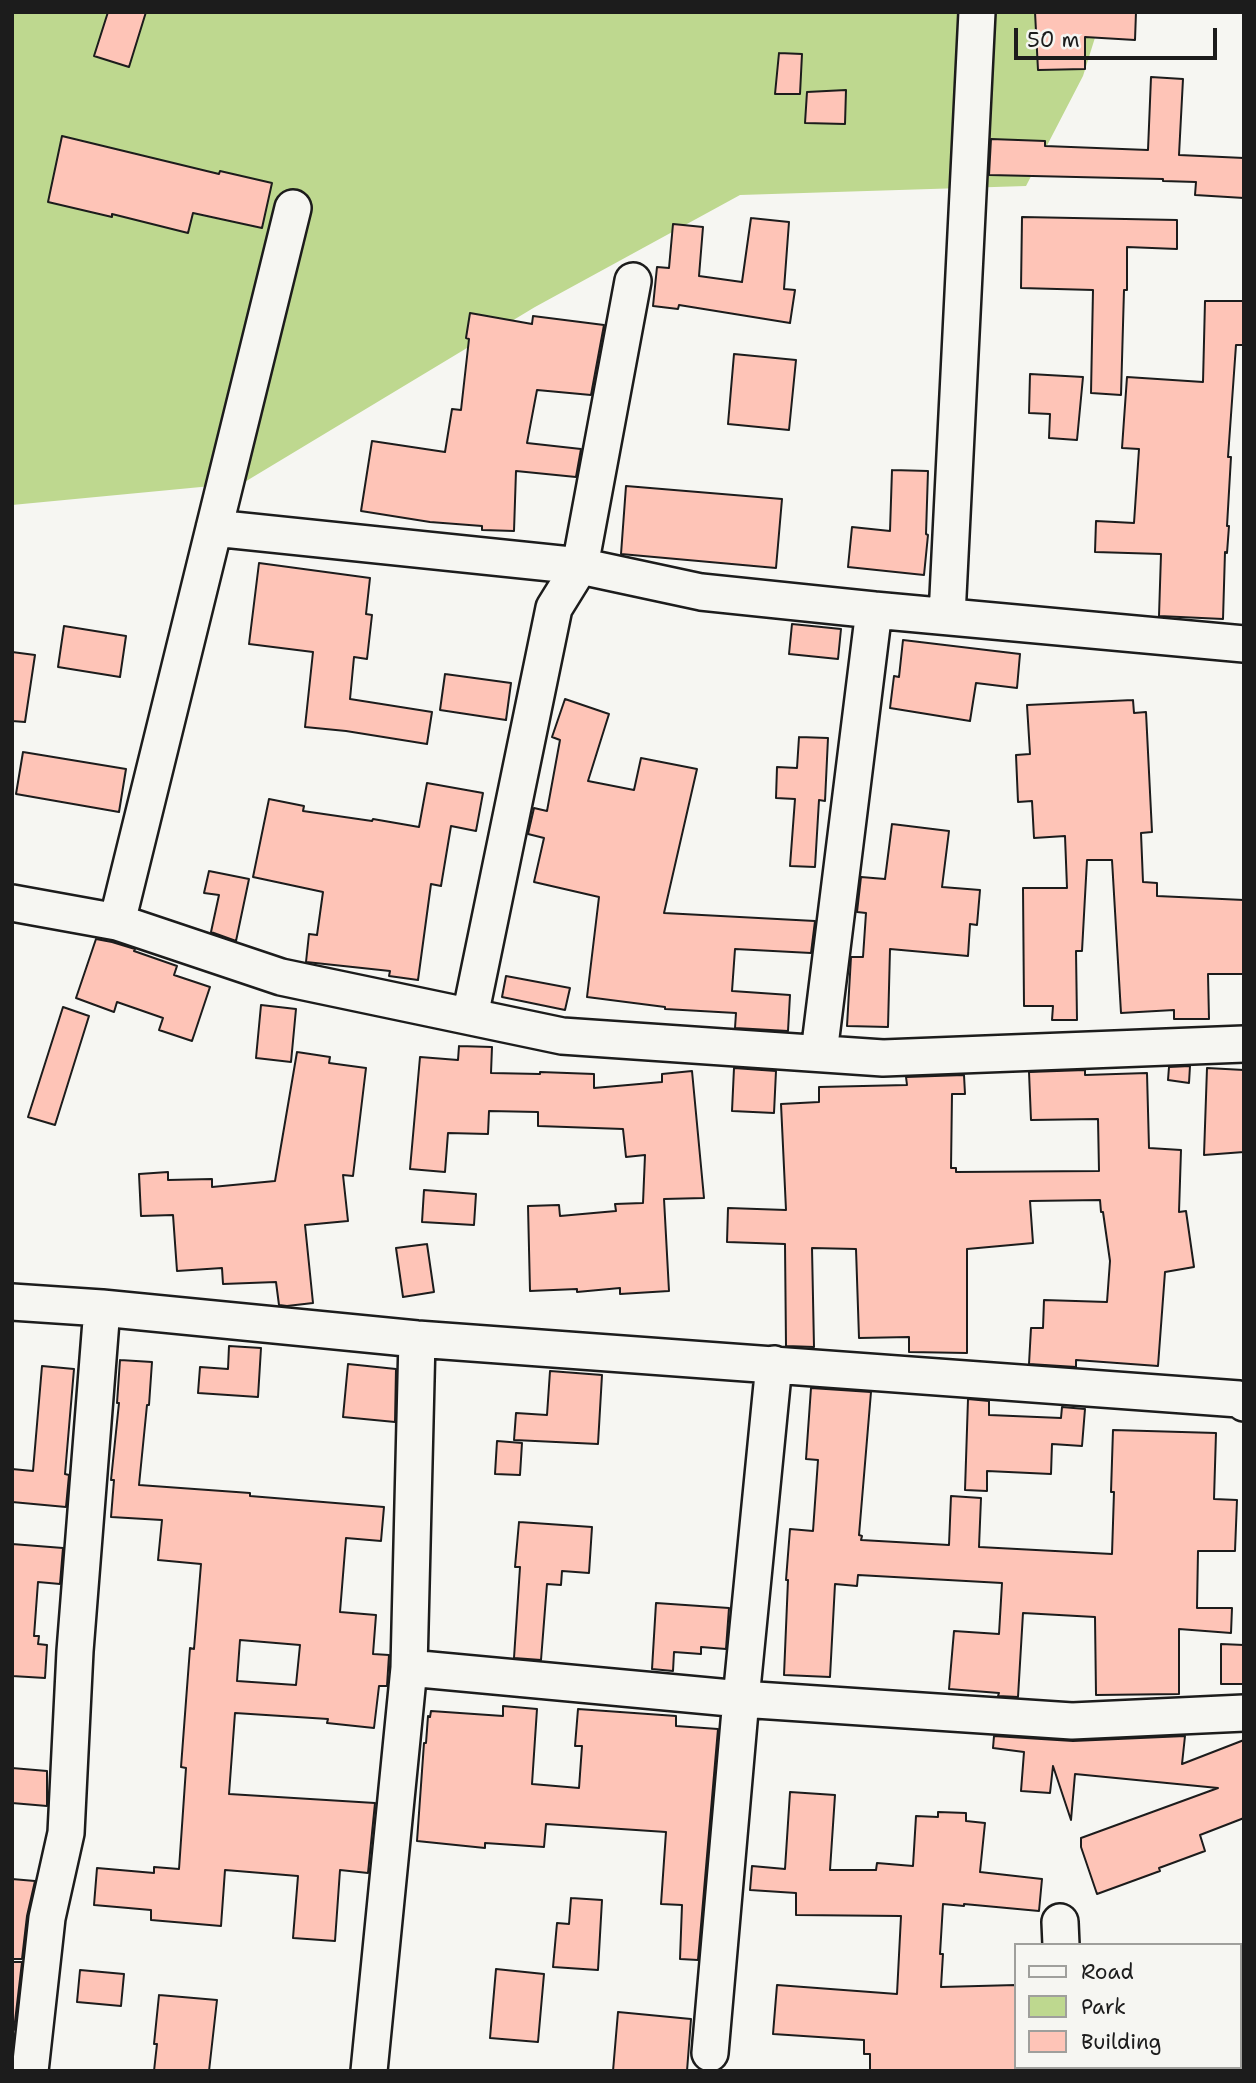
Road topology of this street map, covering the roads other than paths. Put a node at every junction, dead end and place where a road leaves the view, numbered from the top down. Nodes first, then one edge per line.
1 (977, 12) edge
2 (293, 208) dead end
3 (633, 281) dead end
4 (214, 528) junction
5 (580, 566) junction
6 (874, 610) junction
7 (947, 616) junction
8 (1244, 643) edge
9 (12, 903) edge
10 (117, 922) junction
11 (470, 1016) junction
12 (1244, 1044) edge
13 (819, 1053) junction
14 (12, 1302) edge
15 (102, 1308) junction
16 (417, 1339) junction
17 (774, 1364) junction
18 (1244, 1403) edge
19 (409, 1668) junction
20 (741, 1699) junction
21 (1244, 1713) edge
22 (710, 2053) dead end
23 (30, 2071) edge
24 (369, 2071) edge

1 - 7 street
2 - 4 street
3 - 5 street
4 - 5 street
4 - 10 street
5 - 6 street
5 - 11 street
6 - 7 street
6 - 13 street
7 - 8 street
9 - 10 street
10 - 11 street
11 - 13 street
12 - 13 street
14 - 15 street
15 - 16 street
15 - 23 street
16 - 17 street
16 - 19 street
17 - 18 street
17 - 20 street
19 - 20 street
19 - 24 street
20 - 21 street
20 - 22 street

